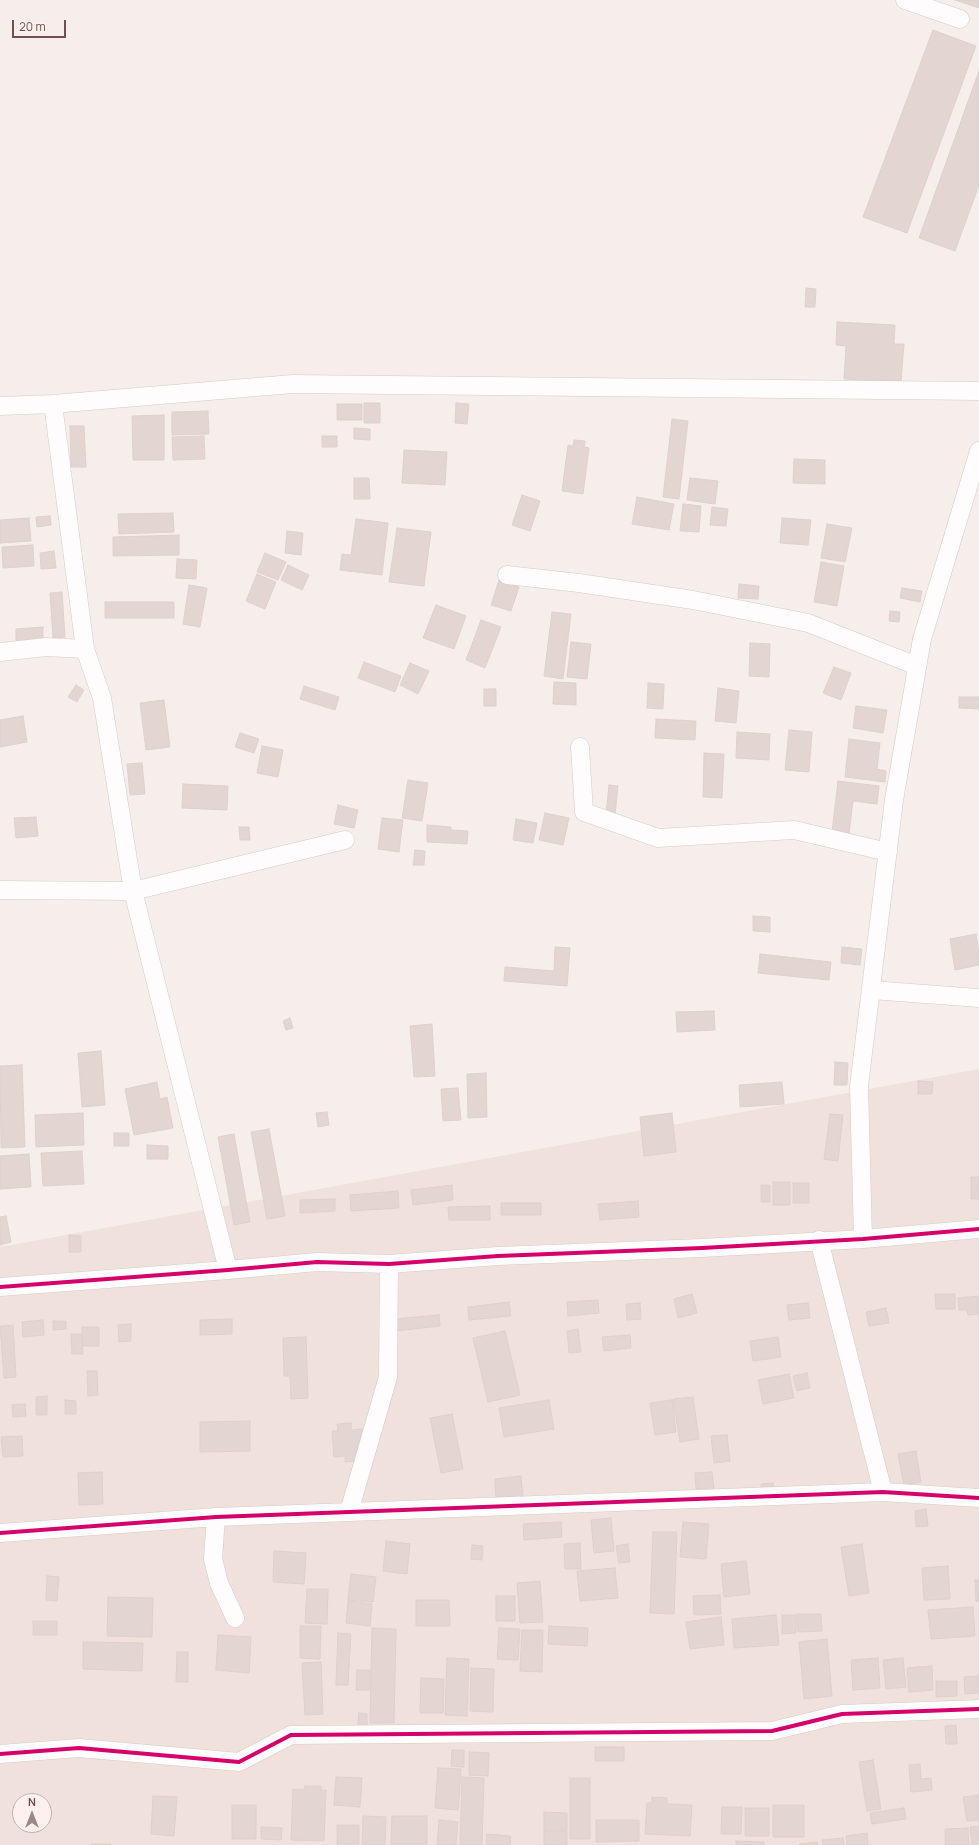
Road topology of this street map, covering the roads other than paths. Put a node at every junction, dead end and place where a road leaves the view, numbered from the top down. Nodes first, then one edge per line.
1 (905, 0) edge
2 (960, 19) dead end
3 (979, 391) edge
4 (53, 404) junction
5 (0, 406) edge
6 (979, 451) edge
7 (507, 575) dead end
8 (85, 649) junction
9 (0, 652) edge
10 (917, 666) junction
11 (580, 747) dead end
12 (346, 840) dead end
13 (888, 852) junction
14 (0, 890) edge
15 (133, 892) junction
16 (871, 990) junction
17 (979, 998) edge
18 (979, 1229) edge
19 (863, 1238) junction
20 (819, 1240) junction
21 (389, 1264) junction
22 (228, 1270) junction
23 (0, 1286) edge
24 (883, 1492) junction
25 (979, 1498) edge
26 (349, 1512) junction
27 (216, 1517) junction
28 (0, 1533) edge
29 (235, 1618) dead end
30 (979, 1709) edge
31 (0, 1754) edge

1 - 2 street
3 - 4 street
4 - 5 street
4 - 8 street
6 - 10 street
7 - 10 street
8 - 9 street
8 - 15 street
10 - 13 street
11 - 13 street
12 - 15 street
13 - 16 street
14 - 15 street
15 - 22 street
16 - 17 street
16 - 19 street
18 - 19 street
19 - 20 street
20 - 21 street
20 - 24 street
21 - 22 street
21 - 26 street
22 - 23 street
24 - 25 street
24 - 26 street
26 - 27 street
27 - 28 street
27 - 29 street
30 - 31 street

